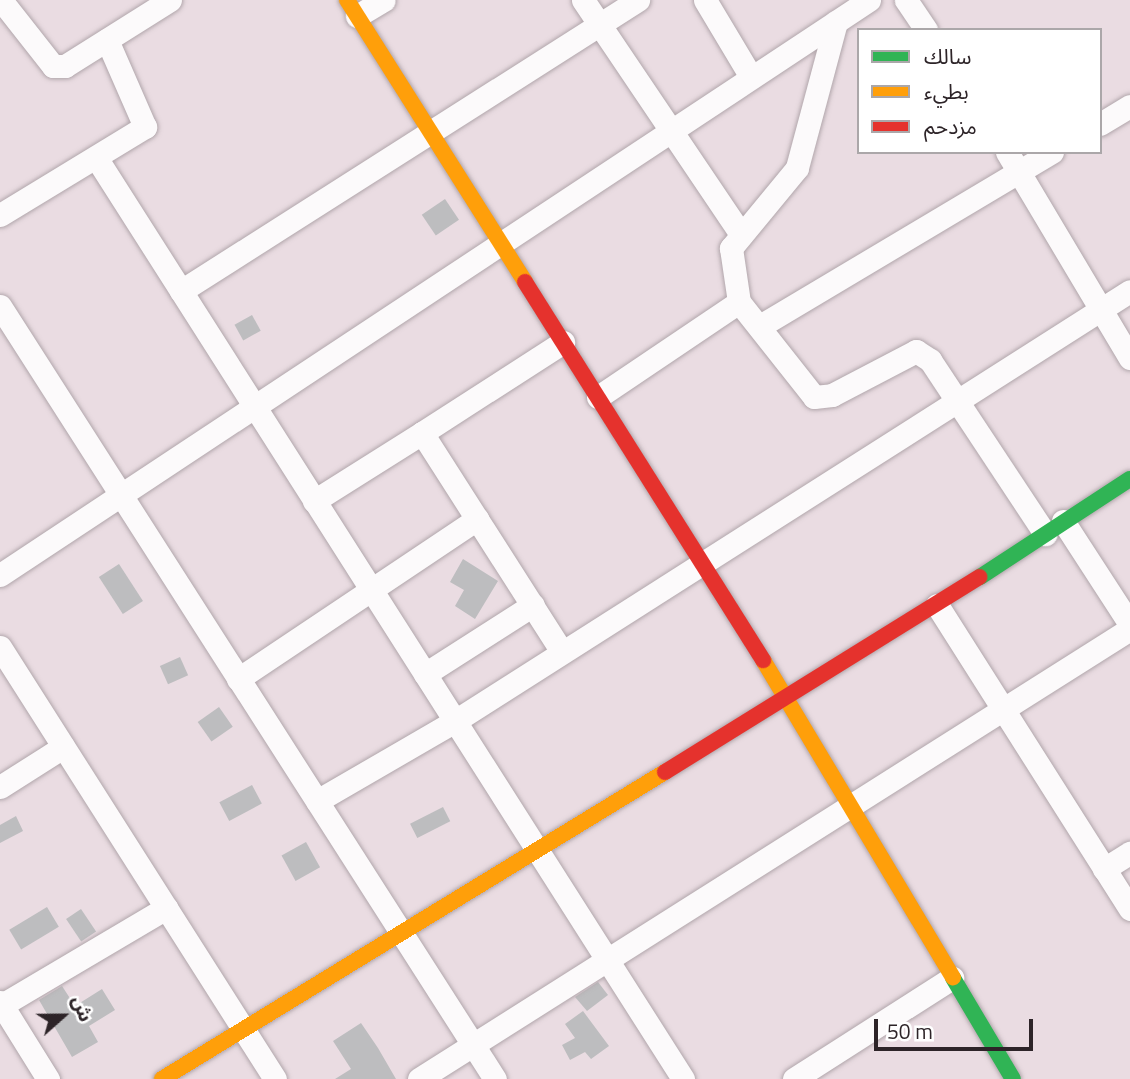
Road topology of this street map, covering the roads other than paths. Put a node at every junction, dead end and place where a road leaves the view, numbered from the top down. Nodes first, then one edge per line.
1 (2, 0) edge
2 (170, 0) edge
3 (384, 0) edge
4 (583, 0) edge
5 (638, 0) edge
6 (705, 0) edge
7 (869, 0) edge
8 (906, 0) edge
9 (352, 8) edge
10 (836, 22) junction
11 (600, 25) junction
12 (925, 28) edge
13 (107, 40) junction
14 (751, 77) junction
15 (1130, 106) edge
16 (1102, 123) edge
17 (668, 130) junction
18 (429, 133) junction
19 (1008, 154) edge
20 (1049, 154) edge
21 (97, 159) junction
22 (1019, 172) junction
23 (0, 215) edge
24 (740, 233) junction
25 (499, 240) junction
26 (181, 291) junction
27 (1130, 291) edge
28 (739, 302) junction
29 (0, 306) edge
30 (1101, 310) junction
31 (760, 326) junction
32 (563, 342) junction
33 (1130, 358) edge
34 (598, 397) junction
35 (958, 398) junction
36 (254, 406) junction
37 (422, 433) junction
38 (1130, 478) edge
39 (122, 497) junction
40 (314, 501) junction
41 (477, 519) junction
42 (1054, 527) junction
43 (701, 561) junction
44 (0, 575) edge
45 (370, 587) junction
46 (533, 605) junction
47 (937, 605) junction
48 (1130, 626) edge
49 (0, 647) edge
50 (561, 650) junction
51 (425, 674) junction
52 (238, 678) junction
53 (785, 695) junction
54 (1002, 710) junction
55 (455, 721) junction
56 (63, 747) junction
57 (0, 787) edge
58 (317, 801) junction
59 (851, 807) junction
60 (537, 850) junction
61 (1130, 853) edge
62 (1104, 869) junction
63 (166, 908) junction
64 (1130, 909) edge
65 (401, 932) junction
66 (609, 963) junction
67 (952, 978) junction
68 (1, 1004) edge
69 (243, 1029) junction
70 (472, 1044) junction
71 (48, 1079) edge
72 (162, 1079) edge
73 (275, 1079) edge
74 (419, 1079) edge
75 (495, 1079) edge
76 (683, 1079) edge
77 (794, 1079) edge
78 (1013, 1079) edge

1 - 13 street
2 - 13 street
3 - 9 street
4 - 11 street
5 - 11 street
6 - 14 street
7 - 10 street
8 - 12 street
9 - 18 street
10 - 14 street
10 - 24 street
11 - 17 street
11 - 18 street
13 - 21 street
14 - 17 street
15 - 16 street
17 - 24 street
17 - 25 street
18 - 25 street
18 - 26 street
19 - 22 street
20 - 22 street
21 - 23 street
21 - 26 street
22 - 30 street
22 - 31 street
24 - 28 street
25 - 32 street
25 - 36 street
26 - 36 street
27 - 30 street
28 - 31 street
28 - 34 street
29 - 39 street
30 - 33 street
30 - 35 street
31 - 35 street
32 - 34 street
32 - 37 street
34 - 43 street
35 - 42 street
35 - 43 street
36 - 39 street
36 - 40 street
37 - 40 street
37 - 41 street
38 - 42 street
39 - 44 street
39 - 52 street
40 - 45 street
41 - 45 street
41 - 46 street
42 - 47 street
42 - 48 street
43 - 50 street
43 - 53 street
45 - 51 street
45 - 52 street
46 - 50 street
46 - 51 street
47 - 53 street
47 - 54 street
48 - 54 street
49 - 56 street
50 - 55 street
51 - 55 street
52 - 58 street
53 - 59 street
53 - 60 street
54 - 59 street
54 - 62 street
55 - 58 street
55 - 60 street
56 - 57 street
56 - 63 street
58 - 65 street
59 - 66 street
59 - 67 street
60 - 65 street
60 - 66 street
61 - 62 street
62 - 64 street
63 - 68 street
63 - 69 street
65 - 69 street
65 - 70 street
66 - 70 street
66 - 76 street
67 - 77 street
67 - 78 street
68 - 71 street
69 - 72 street
69 - 73 street
70 - 74 street
70 - 75 street

